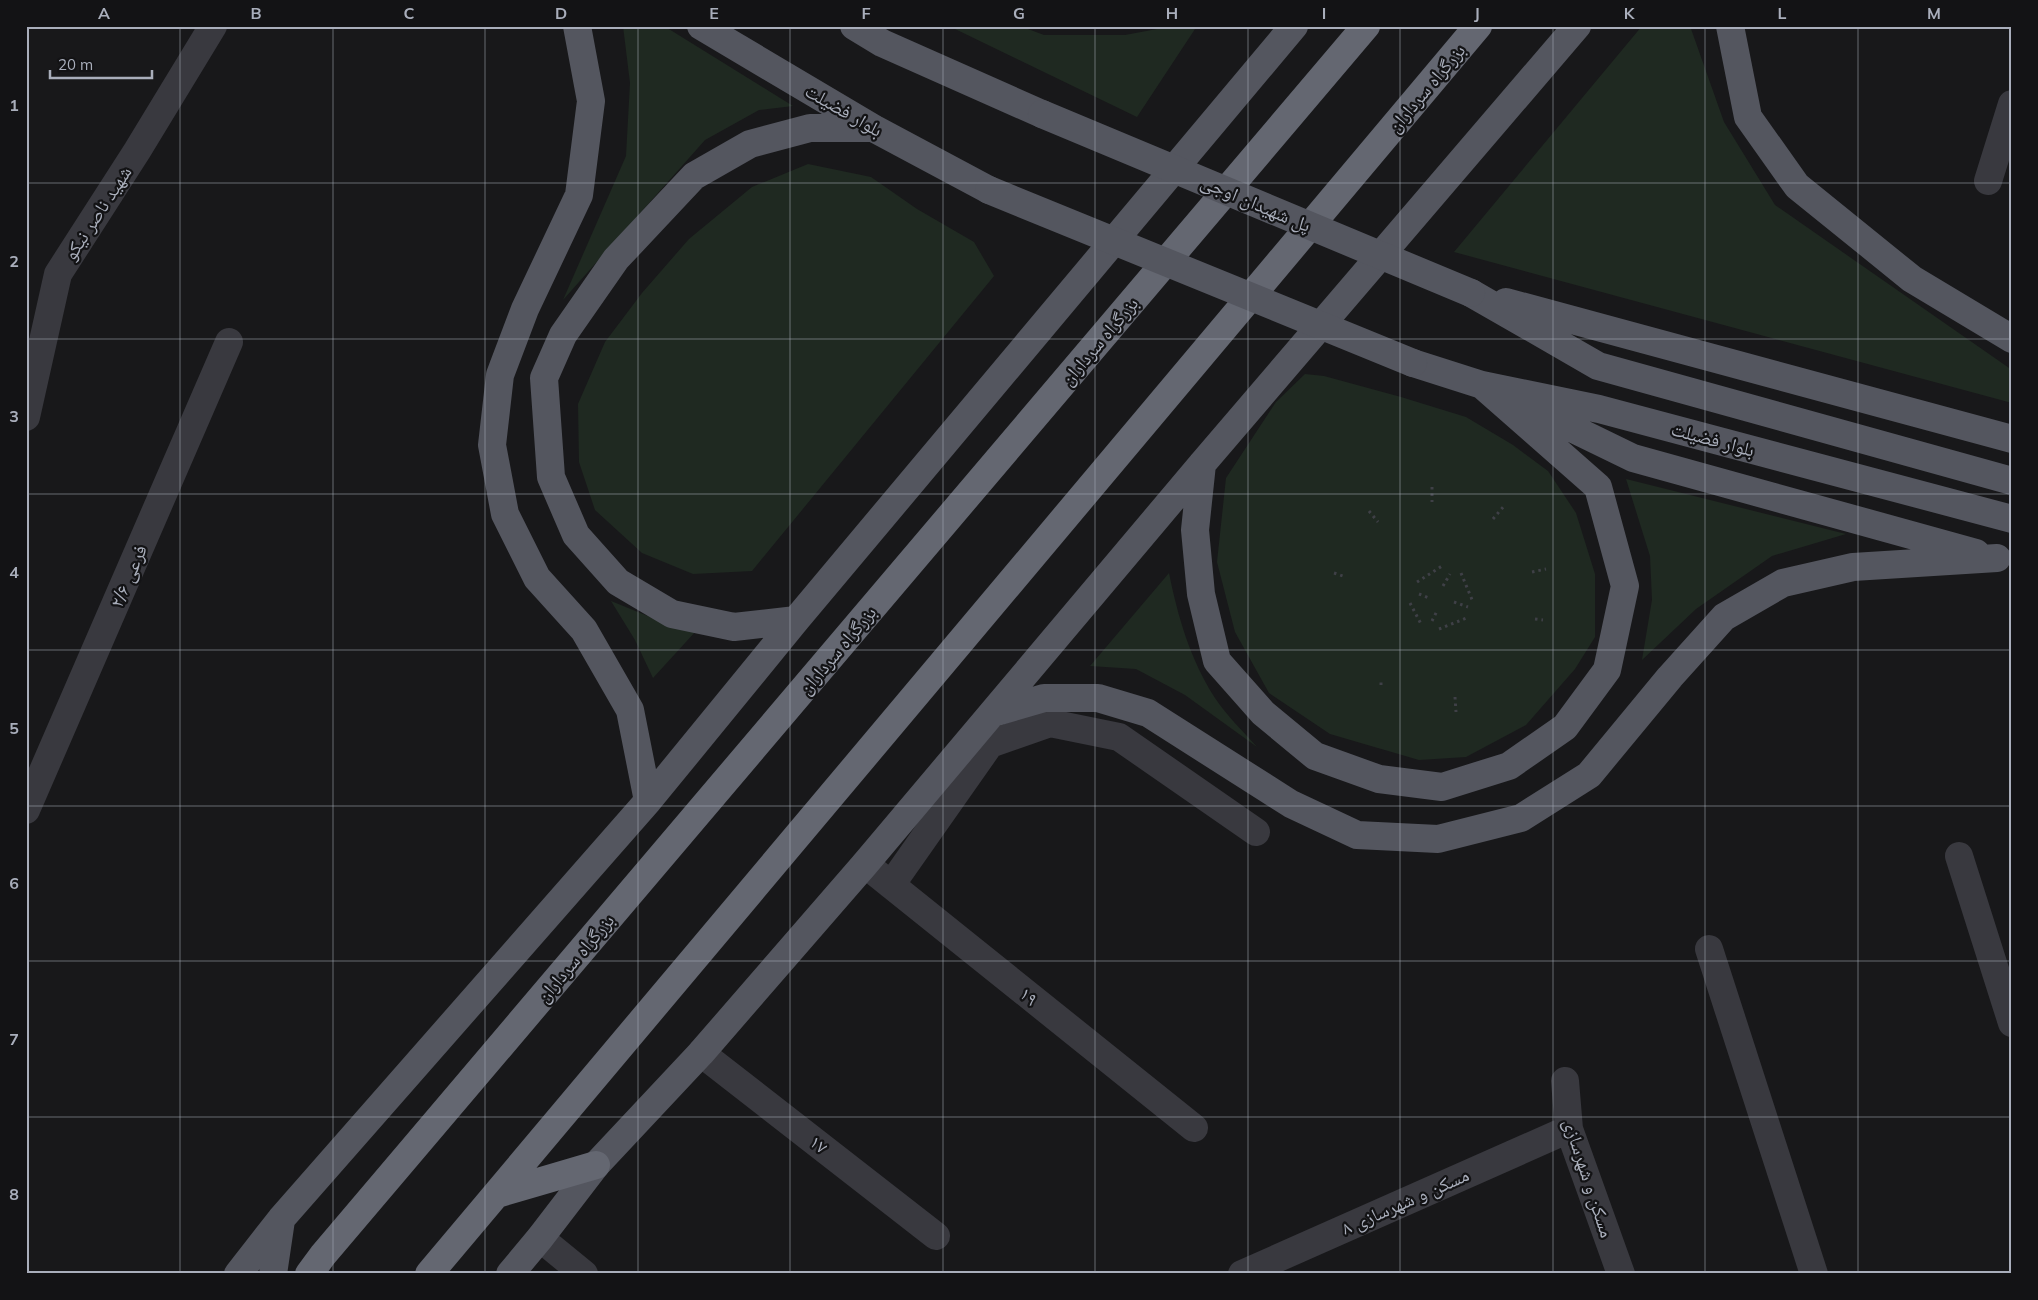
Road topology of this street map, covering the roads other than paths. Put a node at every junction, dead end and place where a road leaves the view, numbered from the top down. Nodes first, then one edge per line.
1 (213, 26) edge
2 (578, 26) edge
3 (701, 26) edge
4 (854, 26) edge
5 (1294, 26) edge
6 (1366, 26) edge
7 (1478, 26) edge
8 (1577, 26) edge
9 (1730, 26) edge
10 (2012, 104) edge
11 (873, 128) junction
12 (1988, 181) dead end
13 (1471, 293) junction
14 (2012, 339) edge
15 (229, 342) dead end
16 (1482, 385) junction
17 (26, 417) edge
18 (2012, 439) edge
19 (1202, 464) junction
20 (2012, 481) edge
21 (2012, 519) edge
22 (2004, 560) edge
23 (796, 620) junction
24 (994, 713) junction
25 (648, 801) junction
26 (26, 810) edge
27 (1256, 832) dead end
28 (1959, 856) dead end
29 (865, 864) junction
30 (891, 885) junction
31 (1709, 949) dead end
32 (2012, 1023) edge
33 (701, 1053) junction
34 (1565, 1081) dead end
35 (1194, 1128) dead end
36 (1569, 1129) junction
37 (596, 1165) junction
38 (497, 1194) junction
39 (281, 1219) junction
40 (936, 1236) dead end
41 (540, 1238) junction
42 (238, 1274) edge
43 (273, 1274) edge
44 (309, 1274) edge
45 (429, 1274) edge
46 (510, 1274) edge
47 (584, 1274) edge
48 (1242, 1274) edge
49 (1621, 1274) edge
50 (1814, 1274) edge

1 - 17 street, شهید ناصر نیکو
2 - 25 main road
3 - 11 main road, بلوار فضیلت
4 - 13 main road, پل شهیدان اوجی, bridge
5 - 23 main road
6 - 44 highway, بزرگراه سرداران
7 - 38 highway, بزرگراه سرداران
8 - 19 main road
9 - 14 main road
10 - 12 street
11 - 16 main road, بلوار فضیلت, bridge
11 - 23 main road
13 - 18 main road
13 - 20 main road, بلوار فضیلت
15 - 26 street, فرعی ۲/۶
16 - 19 main road
16 - 21 main road, بلوار فضیلت
16 - 22 main road
19 - 24 main road
22 - 24 main road
23 - 25 main road
24 - 29 main road
25 - 39 main road
27 - 30 street
28 - 32 street
29 - 30 street, ۱۹
29 - 33 main road
30 - 35 street, ۱۹
31 - 50 street
33 - 37 main road
33 - 40 street, ۱۷
34 - 36 street, مسکن و شهرسازی
36 - 48 street, مسکن و شهرسازی ۸
36 - 49 street, مسکن و شهرسازی
37 - 38 highway
37 - 41 main road
38 - 45 highway, بزرگراه سرداران
39 - 42 main road
39 - 43 main road
41 - 46 main road
41 - 47 street

